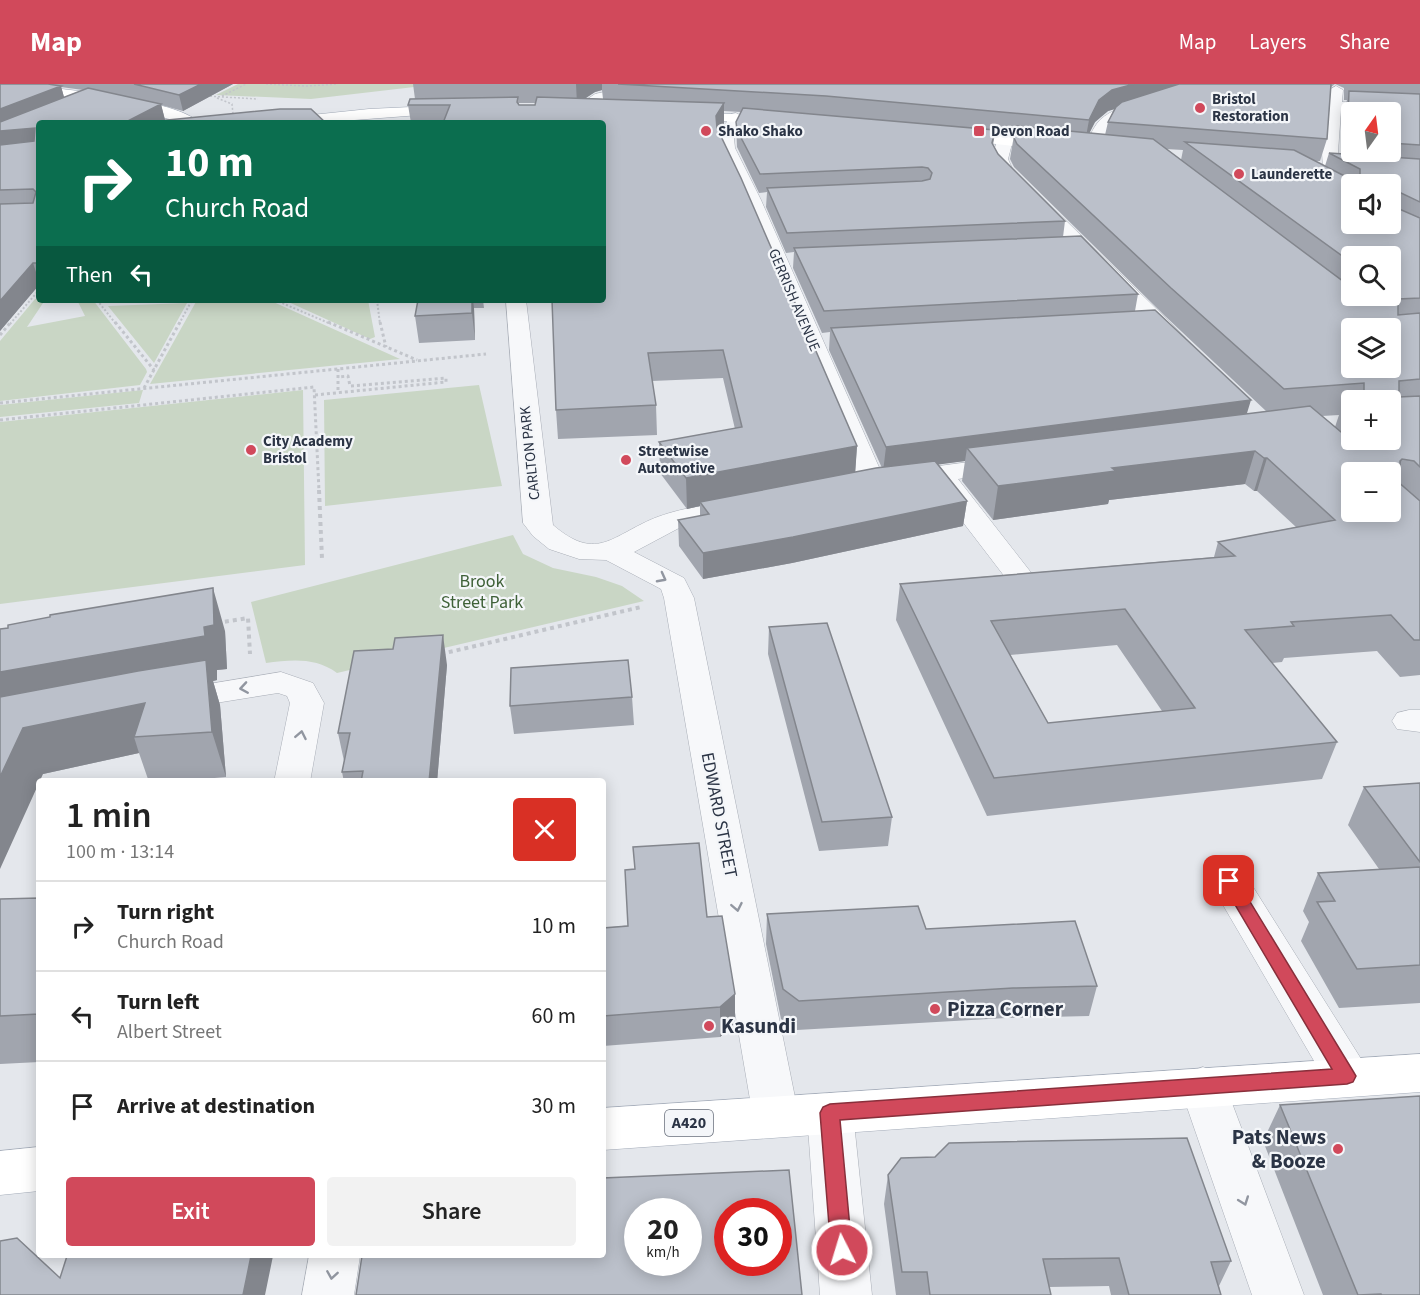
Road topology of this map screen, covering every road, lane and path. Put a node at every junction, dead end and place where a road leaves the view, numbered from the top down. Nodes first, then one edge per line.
1 (104, 84) edge
2 (246, 84) edge
3 (266, 84) edge
4 (338, 84) edge
5 (657, 84) edge
6 (1191, 84) edge
7 (1197, 84) edge
8 (25, 89) edge
9 (201, 96) edge
10 (213, 96) junction
11 (82, 97) junction
12 (221, 97) junction
13 (267, 99) dead end
14 (466, 109) edge
15 (1420, 109) edge
16 (572, 110) joint
17 (60, 111) edge
18 (609, 111) edge
19 (233, 114) edge
20 (666, 114) edge
21 (736, 117) junction
22 (188, 120) edge
23 (302, 120) edge
24 (803, 123) edge
25 (928, 133) edge
26 (1005, 140) junction
27 (1081, 148) junction
28 (1113, 151) edge
29 (1311, 169) edge
30 (1336, 170) joint
31 (775, 199) edge
32 (752, 200) junction
33 (1084, 248) junction
34 (1060, 249) edge
35 (801, 260) edge
36 (777, 261) junction
37 (36, 293) edge
38 (99, 303) edge
39 (190, 303) edge
40 (282, 303) edge
41 (377, 303) edge
42 (516, 303) edge
43 (1156, 322) junction
44 (1132, 323) edge
45 (0, 335) edge
46 (836, 340) edge
47 (813, 342) junction
48 (386, 348) junction
49 (488, 354) dead end
50 (1191, 355) edge
51 (418, 361) junction
52 (338, 369) junction
53 (154, 370) junction
54 (338, 377) junction
55 (144, 388) junction
56 (338, 393) junction
57 (315, 395) junction
58 (0, 403) edge
59 (0, 420) edge
60 (1034, 461) edge
61 (940, 474) junction
62 (747, 507) edge
63 (610, 551) junction
64 (322, 559) dead end
65 (1018, 575) edge
66 (679, 598) junction
67 (212, 623) edge
68 (434, 656) edge
69 (251, 686) junction
70 (141, 706) edge
71 (293, 778) edge
72 (1229, 881) dead end
73 (1420, 1073) edge
74 (1347, 1076) junction
75 (1203, 1087) junction
76 (830, 1113) junction
77 (776, 1117) junction
78 (606, 1129) edge
79 (36, 1169) edge
80 (0, 1173) edge
81 (335, 1258) edge
82 (328, 1295) edge
83 (846, 1295) edge
84 (1278, 1295) edge

1 - 11 street
2 - 12 path
3 - 4 path
5 - 16 street
6 - 7 street
7 - 27 street
8 - 11 main road
9 - 10 path
10 - 12 path
10 - 19 path
11 - 17 street
11 - 22 main road
12 - 13 path
14 - 23 main road
15 - 30 street
16 - 18 main road
20 - 21 main road
21 - 24 main road
21 - 32 street, GERRISH AVENUE
25 - 26 main road
26 - 27 main road
26 - 33 street
27 - 28 main road
29 - 30 main road
31 - 32 street
32 - 36 street, GERRISH AVENUE
33 - 34 street
33 - 43 street
35 - 36 street
36 - 47 street, GERRISH AVENUE
37 - 45 path
38 - 53 path
39 - 53 path
40 - 48 path
41 - 48 path
42 - 63 street, CARLTON PARK
43 - 44 street
43 - 50 street
46 - 47 street
47 - 61 street, GERRISH AVENUE
48 - 51 path
49 - 51 path
51 - 52 path
52 - 54 path
52 - 55 path
53 - 55 path
54 - 56 path
54 - 56 path
55 - 58 path
56 - 57 path
57 - 59 path
57 - 64 path
60 - 61 street
61 - 65 street
62 - 63 street
63 -> 66 street
66 - 68 path
66 -> 77 street, EDWARD STREET
67 - 69 path
69 -> 70 street
71 -> 69 street
72 - 74 street
73 - 74 main road, A420
74 - 75 main road, A420
75 - 76 main road, A420
75 -> 84 street
76 - 77 main road, A420
76 - 83 street
77 - 78 main road, A420
79 - 80 main road
81 -> 82 street

